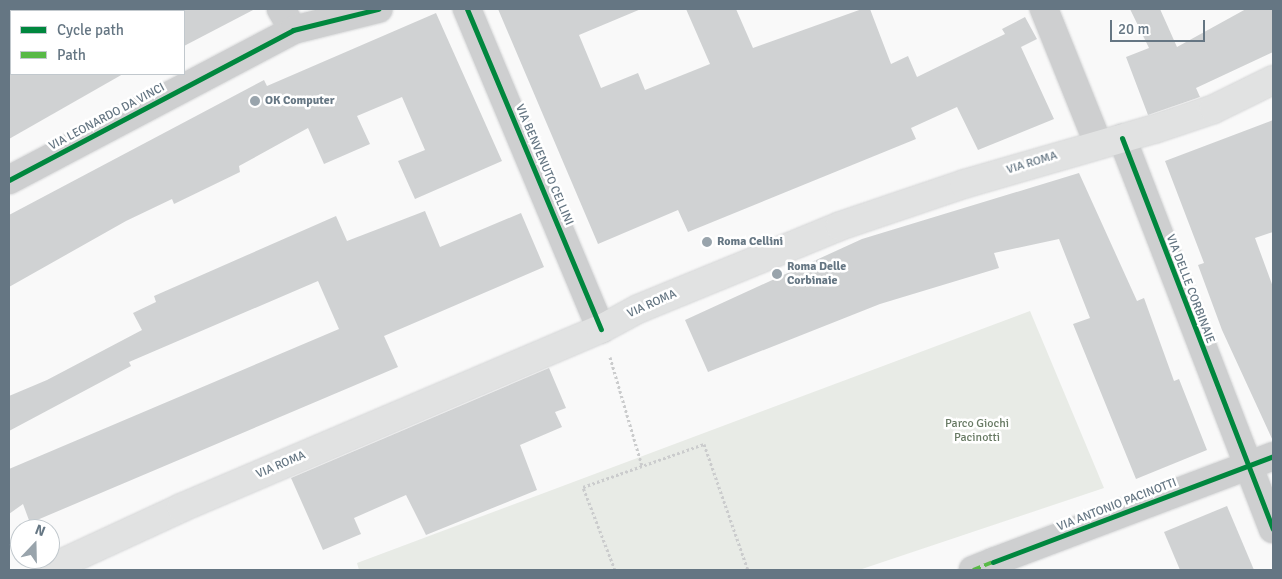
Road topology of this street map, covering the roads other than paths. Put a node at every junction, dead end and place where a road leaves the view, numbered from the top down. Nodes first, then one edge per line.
1 (378, 9) edge
2 (466, 9) edge
3 (1044, 9) edge
4 (287, 19) edge
5 (1273, 80) edge
6 (1110, 141) junction
7 (9, 180) edge
8 (601, 329) junction
9 (1273, 456) edge
10 (1248, 467) junction
11 (1273, 529) edge
12 (983, 566) edge
13 (47, 570) edge

1 - 4 street, VIA LEONARDO DA VINCI
2 - 8 street, VIA BENVENUTO CELLINI
3 - 6 street, VIA DELLE CORBINAIE
4 - 7 street, VIA LEONARDO DA VINCI
5 - 6 main road, VIA ROMA
6 - 8 main road, VIA ROMA
6 - 10 street, VIA DELLE CORBINAIE
8 - 13 main road, VIA ROMA
9 - 10 street, VIA ANTONIO PACINOTTI
10 - 11 street, VIA DELLE CORBINAIE
10 - 12 street, VIA ANTONIO PACINOTTI

